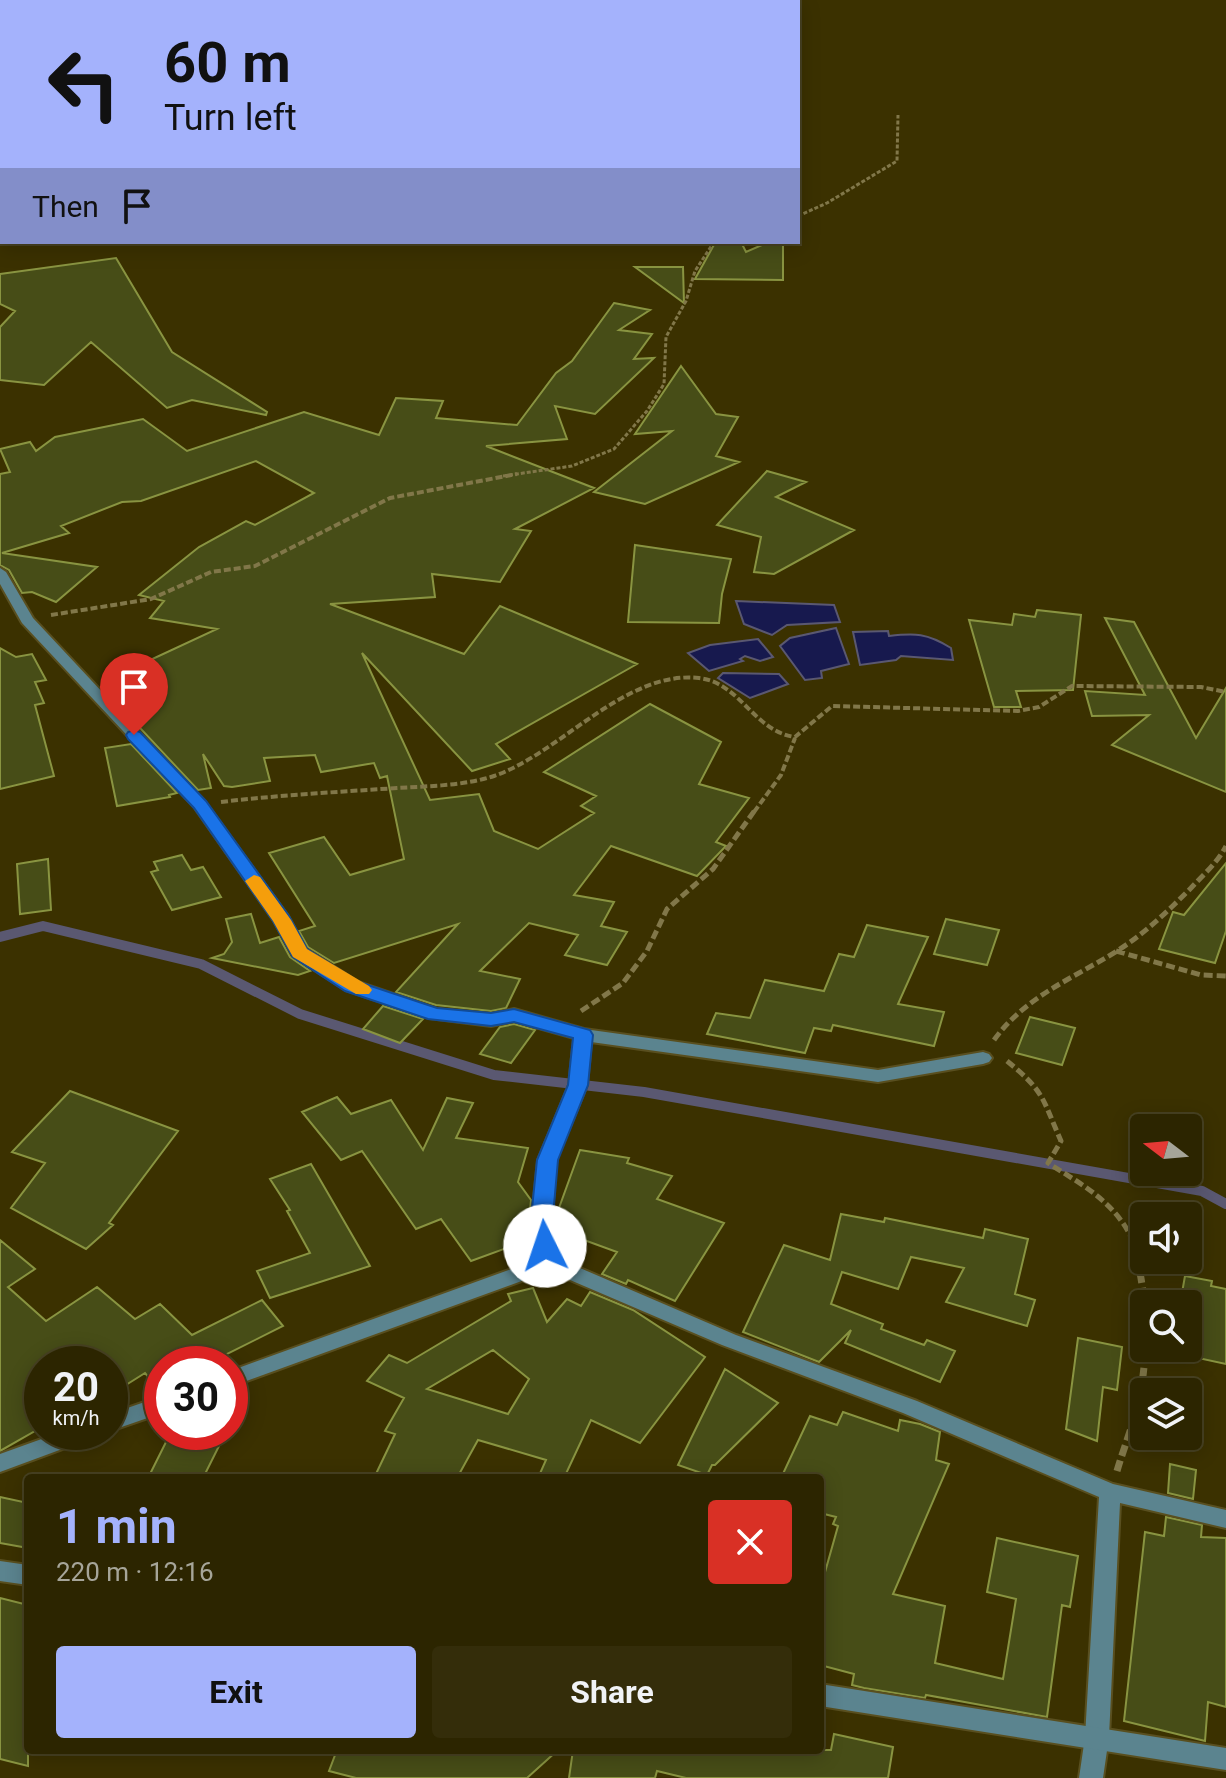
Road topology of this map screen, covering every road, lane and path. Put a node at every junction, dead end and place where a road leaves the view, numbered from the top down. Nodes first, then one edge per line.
1 (898, 115) dead end
2 (800, 215) edge
3 (713, 244) edge
4 (0, 572) edge
5 (27, 620) junction
6 (1226, 692) edge
7 (795, 737) junction
8 (200, 805) junction
9 (1226, 846) edge
10 (1116, 951) junction
11 (1226, 976) edge
12 (583, 1035) junction
13 (983, 1058) junction
14 (550, 1263) junction
15 (248, 1372) edge
16 (36, 1450) edge
17 (0, 1463) edge
18 (1110, 1492) junction
19 (1226, 1519) edge
20 (0, 1571) edge
21 (24, 1574) edge
22 (824, 1696) edge
23 (1097, 1737) junction
24 (1226, 1759) edge
25 (1091, 1778) edge

1 - 2 path
3 - 5 path
4 - 5 street
5 - 8 street
6 - 7 path
7 - 8 path
7 - 12 path
8 - 12 street
9 - 10 path
10 - 11 path
10 - 13 path
12 - 13 street
12 - 14 street
13 - 18 path
14 - 15 street
14 - 18 street
16 - 17 street
18 - 19 street
18 - 23 street
20 - 21 street
22 - 23 street
23 - 24 street
23 - 25 street

